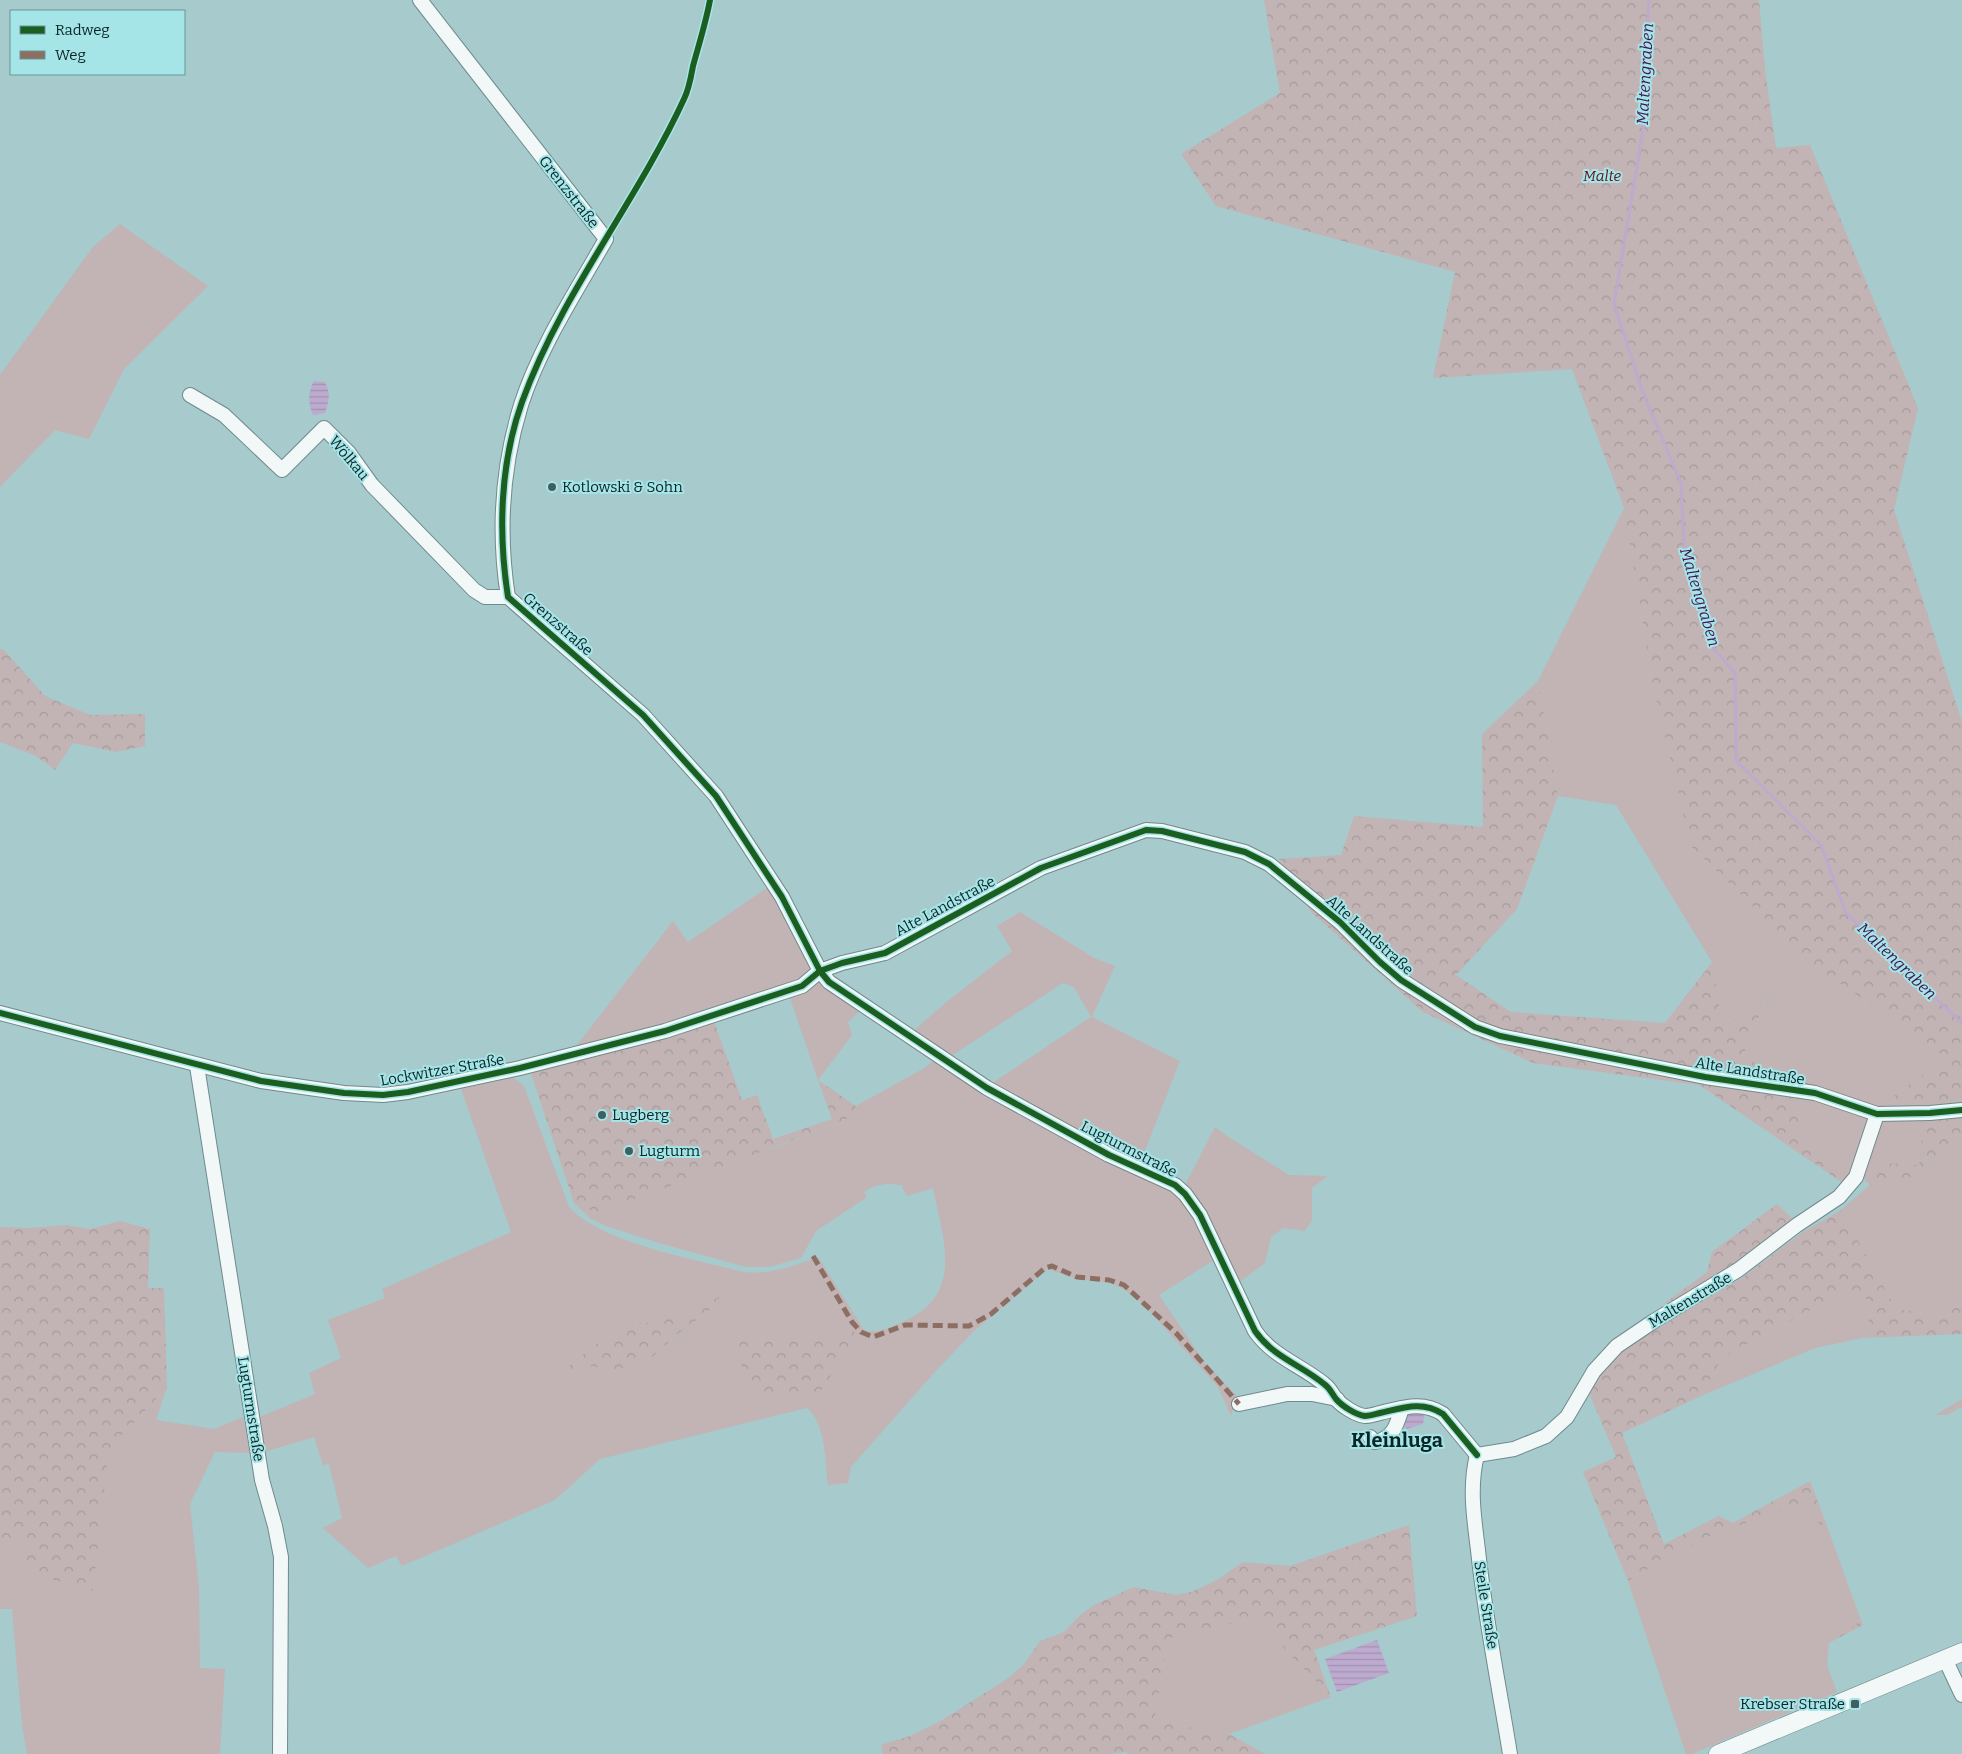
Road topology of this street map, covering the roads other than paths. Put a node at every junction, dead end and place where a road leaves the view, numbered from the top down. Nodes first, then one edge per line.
1 (420, 0) edge
2 (190, 395) dead end
3 (508, 597) junction
4 (820, 970) junction
5 (0, 1013) edge
6 (197, 1066) junction
7 (1962, 1110) edge
8 (1877, 1114) junction
9 (1337, 1399) junction
10 (1239, 1404) dead end
11 (1402, 1408) junction
12 (1370, 1437) dead end
13 (1477, 1455) junction
14 (1962, 1652) edge
15 (1945, 1659) junction
16 (1962, 1695) edge
17 (1726, 1752) edge
18 (280, 1754) edge
19 (1510, 1754) edge

1 - 3 street, Grenzstraße
2 - 3 street, Wölkau
3 - 4 street, Grenzstraße
4 - 6 street, Lockwitzer Straße
4 - 8 street, Alte Landstraße
4 - 9 street, Lugturmstraße
5 - 6 street, Lockwitzer Straße
6 - 18 street, Lugturmstraße
7 - 8 street, Alte Landstraße
8 - 13 street, Maltenstraße
9 - 10 street
9 - 11 street, Lugturmstraße
11 - 12 street
11 - 13 street
13 - 19 street, Steile Straße
14 - 15 main road
15 - 16 street
15 - 17 main road

